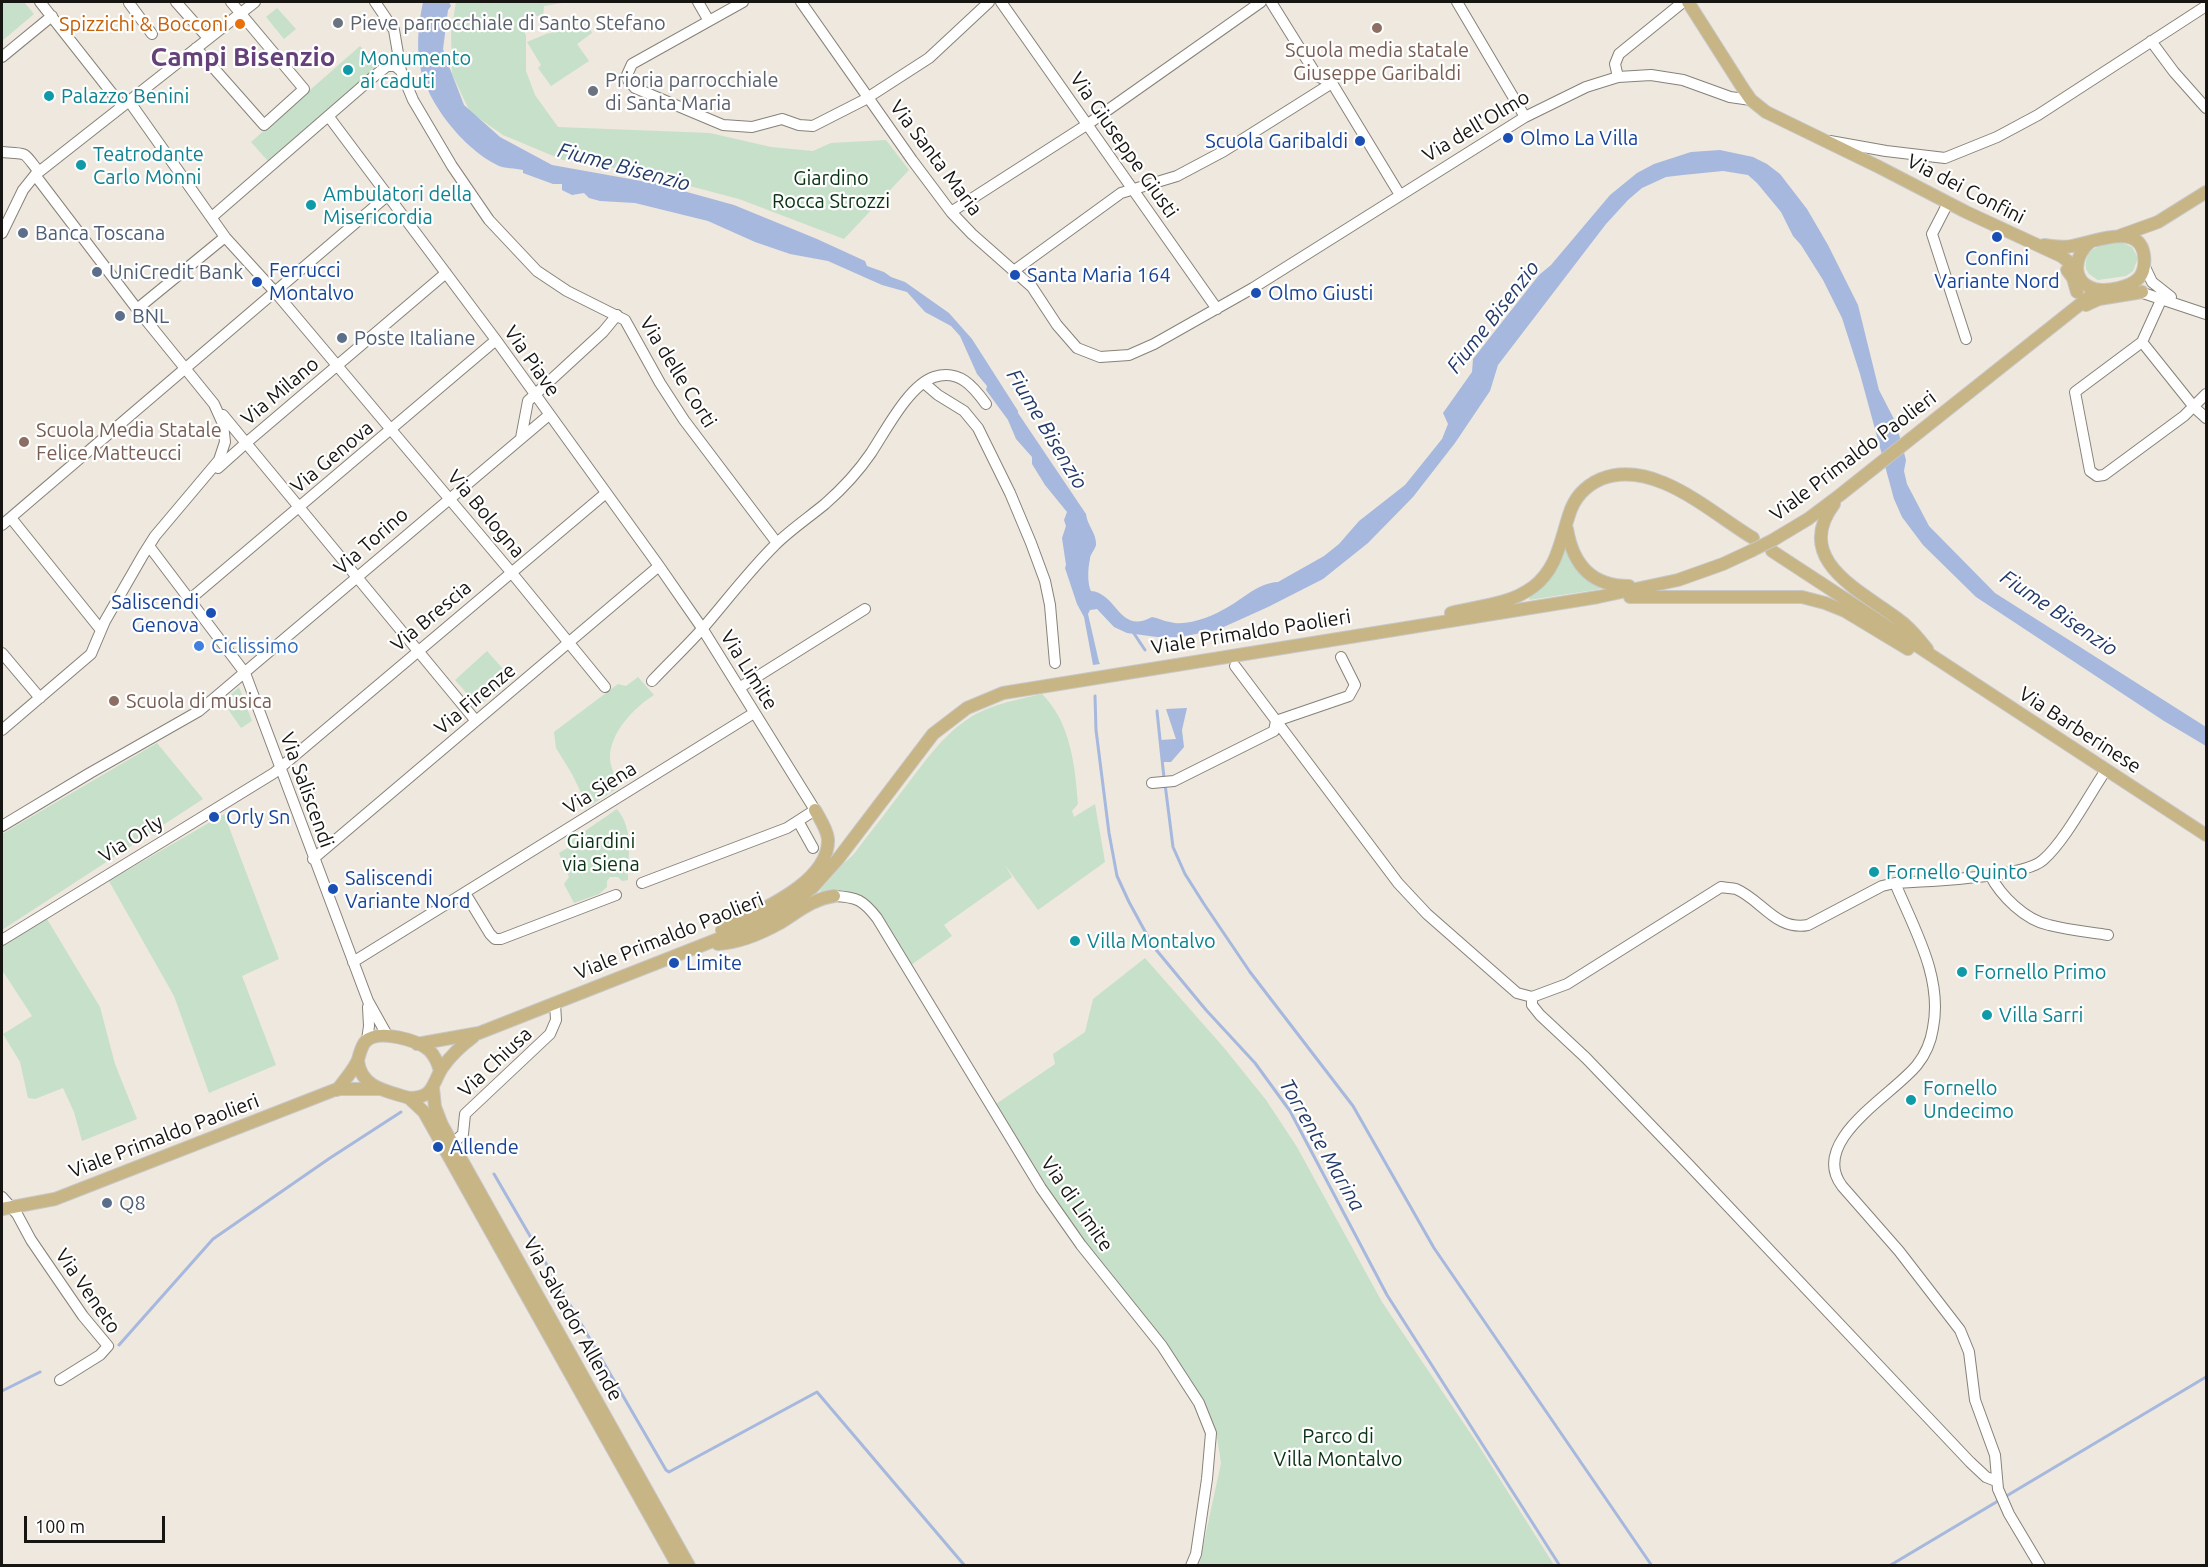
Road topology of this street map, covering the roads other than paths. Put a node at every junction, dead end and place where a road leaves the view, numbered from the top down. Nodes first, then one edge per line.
1 (40, 2) edge
2 (130, 2) edge
3 (176, 2) edge
4 (231, 2) edge
5 (255, 2) edge
6 (698, 2) edge
7 (743, 2) edge
8 (801, 2) edge
9 (989, 2) edge
10 (1001, 2) edge
11 (1261, 2) edge
12 (1271, 2) edge
13 (1457, 2) edge
14 (1683, 2) edge
15 (1688, 2) edge
16 (377, 4) edge
17 (2206, 6) edge
18 (240, 13) junction
19 (52, 16) junction
20 (709, 21) junction
21 (152, 34) dead end
22 (208, 38) junction
23 (2151, 41) junction
24 (196, 48) junction
25 (2, 57) edge
26 (401, 71) junction
27 (1618, 77) junction
28 (1332, 83) junction
29 (868, 97) junction
30 (1751, 100) junction
31 (122, 101) junction
32 (2206, 108) edge
33 (329, 117) junction
34 (1525, 117) junction
35 (1088, 124) junction
36 (1821, 140) junction
37 (1886, 151) junction
38 (2, 152) edge
39 (1879, 166) junction
40 (37, 174) junction
41 (1134, 189) junction
42 (2206, 192) edge
43 (1400, 195) junction
44 (387, 196) junction
45 (1948, 203) junction
46 (951, 212) junction
47 (213, 216) junction
48 (2158, 222) junction
49 (2, 233) edge
50 (2119, 236) junction
51 (225, 237) junction
52 (2090, 242) junction
53 (2040, 247) junction
54 (2144, 259) junction
55 (1015, 270) junction
56 (2078, 272) junction
57 (446, 273) junction
58 (2119, 287) junction
59 (2098, 290) junction
60 (2077, 292) junction
61 (2142, 292) junction
62 (276, 293) junction
63 (2162, 298) junction
64 (2189, 307) junction
65 (137, 309) junction
66 (1217, 309) junction
67 (2206, 314) edge
68 (616, 315) junction
69 (2062, 319) junction
70 (1966, 339) dead end
71 (496, 340) junction
72 (2142, 342) junction
73 (1115, 357) joint
74 (337, 366) junction
75 (185, 370) junction
76 (924, 382) junction
77 (2206, 394) edge
78 (535, 395) junction
79 (214, 404) junction
80 (986, 404) dead end
81 (2194, 406) junction
82 (549, 415) junction
83 (2206, 418) edge
84 (391, 430) junction
85 (521, 438) junction
86 (246, 443) junction
87 (193, 490) junction
88 (1845, 491) junction
89 (606, 493) junction
90 (448, 498) junction
91 (300, 506) junction
92 (10, 518) junction
93 (2, 525) edge
94 (1566, 525) junction
95 (777, 543) junction
96 (1752, 544) junction
97 (1773, 545) junction
98 (149, 546) junction
99 (659, 566) junction
100 (511, 572) junction
101 (357, 576) junction
102 (1657, 586) junction
103 (1598, 597) junction
104 (189, 600) junction
105 (865, 609) dead end
106 (1410, 627) junction
107 (702, 628) junction
108 (101, 630) junction
109 (568, 642) junction
110 (418, 650) junction
111 (2, 653) edge
112 (1341, 657) dead end
113 (1933, 657) junction
114 (1056, 663) dead end
115 (1235, 666) dead end
116 (245, 672) junction
117 (652, 681) dead end
118 (605, 687) dead end
119 (739, 688) junction
120 (40, 698) junction
121 (754, 713) junction
122 (476, 721) junction
123 (1276, 721) junction
124 (2, 730) edge
125 (280, 768) junction
126 (2106, 770) junction
127 (1152, 783) dead end
128 (814, 810) junction
129 (798, 821) junction
130 (2, 826) edge
131 (2206, 836) edge
132 (813, 848) dead end
133 (313, 859) junction
134 (1990, 875) junction
135 (642, 883) dead end
136 (1895, 884) junction
137 (465, 893) junction
138 (616, 895) dead end
139 (834, 896) joint
140 (2108, 935) dead end
141 (2, 940) edge
142 (704, 944) junction
143 (353, 962) junction
144 (1532, 997) junction
145 (368, 1000) junction
146 (555, 1003) junction
147 (479, 1033) junction
148 (387, 1035) junction
149 (367, 1040) junction
150 (417, 1044) junction
151 (358, 1061) junction
152 (440, 1071) junction
153 (433, 1088) junction
154 (337, 1089) junction
155 (381, 1089) junction
156 (409, 1098) junction
157 (452, 1144) junction
158 (2, 1197) edge
159 (6, 1208) edge
160 (60, 1380) dead end
161 (1997, 1485) junction
162 (678, 1566) edge
163 (689, 1566) edge
164 (1191, 1566) edge
165 (2040, 1566) edge

1 - 19 street, Via Bologna
2 - 21 street
3 - 22 street
4 - 18 street
5 - 18 street
6 - 20 street
7 - 20 street
8 - 29 street, Via Santa Maria
9 - 29 street
10 - 35 street, Via Giuseppe Giusti
11 - 35 street
12 - 28 street
13 - 34 street
14 - 27 street
15 - 30 main road
16 - 26 street, Via delle Corti
17 - 23 street
18 - 22 street
18 - 24 street
19 - 25 street
19 - 31 street, Via Bologna
20 - 29 street
22 - 24 street
23 - 32 street
23 - 37 street
24 - 31 street
26 - 33 street
26 - 68 street, Via delle Corti
27 - 30 street, Via dell'Olmo
27 - 34 street, Via dell'Olmo
28 - 41 street
28 - 43 street
29 - 46 street, Via Santa Maria
30 - 36 main road, Via dell'Olmo
31 - 40 street
31 - 47 street, Via Bologna
33 - 44 street, Via Piave
33 - 47 street
34 - 43 street, Via dell'Olmo
35 - 41 street, Via Giuseppe Giusti
35 - 46 street
36 - 37 street
36 - 39 main road, Via dell'Olmo
37 - 39 street
38 - 40 street
39 - 45 main road, Via dei Confini
40 - 49 street
40 - 65 street
41 - 55 street
41 - 66 street, Via Giuseppe Giusti
42 - 48 main road, Via dei Confini
43 - 66 street, Via dell'Olmo
44 - 57 street, Via Piave
44 - 62 street
45 - 53 main road, Via dei Confini
45 - 70 street
46 - 55 street, Via Santa Maria
47 - 51 street, Via Bologna
48 - 50 main road, Via dei Confini
48 - 54 main road
50 - 52 main road, Via dei Confini
50 - 54 main road
51 - 62 street, Via Bologna
51 - 65 street
52 - 53 main road, Via dei Confini
52 - 56 main road
53 - 56 main road, Via dei Confini
53 - 60 main road
54 - 58 main road
54 - 64 street
55 - 73 street, Via Santa Maria
56 - 59 main road, Via dei Confini
56 - 60 main road, Viale Primaldo Paolieri
57 - 71 street, Via Piave
57 - 74 street, Via Milano
58 - 59 main road
58 - 61 street
59 - 69 main road, Viale Primaldo Paolieri
60 - 69 main road, Viale Primaldo Paolieri
61 - 63 street
61 - 69 main road
62 - 74 street, Via Bologna
62 - 75 street
63 - 64 street
63 - 72 street
64 - 67 street
65 - 75 street
66 - 73 street, Via dell'Olmo
68 - 78 street
68 - 95 street, Via delle Corti
69 - 88 main road, Viale Primaldo Paolieri
71 - 78 street, Via Piave
71 - 84 street, Via Genova
72 - 81 street
72 - 81 street
74 - 84 street, Via Bologna
74 - 86 street, Via Milano
75 - 79 street
75 - 92 street
76 - 80 street
76 - 95 street, Via Limite
76 - 114 street
77 - 81 street
78 - 82 street, Via Piave
78 - 85 street
79 - 86 street
79 - 87 street
81 - 83 street
82 - 85 street, Via Torino
82 - 89 street, Via Piave
84 - 90 street, Via Bologna
84 - 91 street, Via Genova
85 - 90 street, Via Torino
86 - 87 street, Via Milano
86 - 91 street
87 - 98 street
88 - 97 main road, Viale Primaldo Paolieri
88 - 113 main road
89 - 99 street, Via Piave
89 - 100 street, Via Brescia
90 - 100 street, Via Bologna
90 - 101 street, Via Torino
91 - 101 street
91 - 104 street, Via Genova
92 - 93 street
92 - 108 street
94 - 96 main road
94 - 102 main road
94 - 106 main road
95 - 107 street, Via Limite
96 - 97 main road, Viale Primaldo Paolieri, bridge
96 - 102 main road, Viale Primaldo Paolieri
97 - 113 main road
98 - 104 street, Via Saliscendi
98 - 108 street
99 - 107 street, Via Piave
99 - 109 street, Via Firenze
100 - 109 street, Via Bologna
100 - 110 street, Via Brescia
101 - 110 street
101 - 116 street, Via Torino
102 - 103 main road, Viale Primaldo Paolieri
103 - 106 main road, Viale Primaldo Paolieri
103 - 113 main road
104 - 116 street, Via Saliscendi
105 - 119 street
106 - 142 main road, Viale Primaldo Paolieri
107 - 117 street
107 - 119 street, Via Limite
108 - 120 street
109 - 118 street, Via Bologna
109 - 122 street, Via Firenze
110 - 122 street
110 - 125 street, Via Brescia
111 - 120 street
112 - 123 street
113 - 126 main road, Via Barberinese
115 - 123 street
116 - 125 street, Via Saliscendi
116 - 130 street, Via Torino
119 - 121 street, Via Limite
120 - 124 street
121 - 128 street, Via Limite
121 - 137 street, Via Siena
122 - 133 street, Via Firenze
123 - 127 street
123 - 144 street
125 - 133 street, Via Saliscendi
125 - 141 street, Via Orly
126 - 131 main road, Via Barberinese
126 - 134 street
128 - 129 street
128 - 142 main road
129 - 132 street
129 - 135 street
133 - 143 street, Via Saliscendi
134 - 136 street
134 - 140 street
136 - 144 street
136 - 161 street
137 - 138 street
137 - 143 street, Via Siena
139 - 142 main road
139 - 164 street, Via di Limite
142 - 146 main road, Viale Primaldo Paolieri
143 - 145 street, Via Saliscendi
144 - 161 street
145 - 148 street, Via Saliscendi
145 - 149 street, Via Saliscendi
146 - 147 main road, Viale Primaldo Paolieri
146 - 157 street, Via Chiusa
147 - 150 main road, Viale Primaldo Paolieri
147 - 152 main road, Viale Primaldo Paolieri
148 - 149 main road
148 - 150 main road, Viale Primaldo Paolieri
149 - 151 main road
150 - 152 main road, Viale Primaldo Paolieri
151 - 154 main road
151 - 155 main road, Viale Primaldo Paolieri
152 - 153 main road, Viale Primaldo Paolieri
153 - 156 main road
153 - 157 main road, Via Salvador Allende
154 - 155 main road, Viale Primaldo Paolieri
154 - 159 main road, Viale Primaldo Paolieri
155 - 156 main road, Viale Primaldo Paolieri
156 - 162 main road, Via Salvador Allende
157 - 163 main road, Via Salvador Allende
158 - 159 street
159 - 160 street, Via Veneto
161 - 165 street

